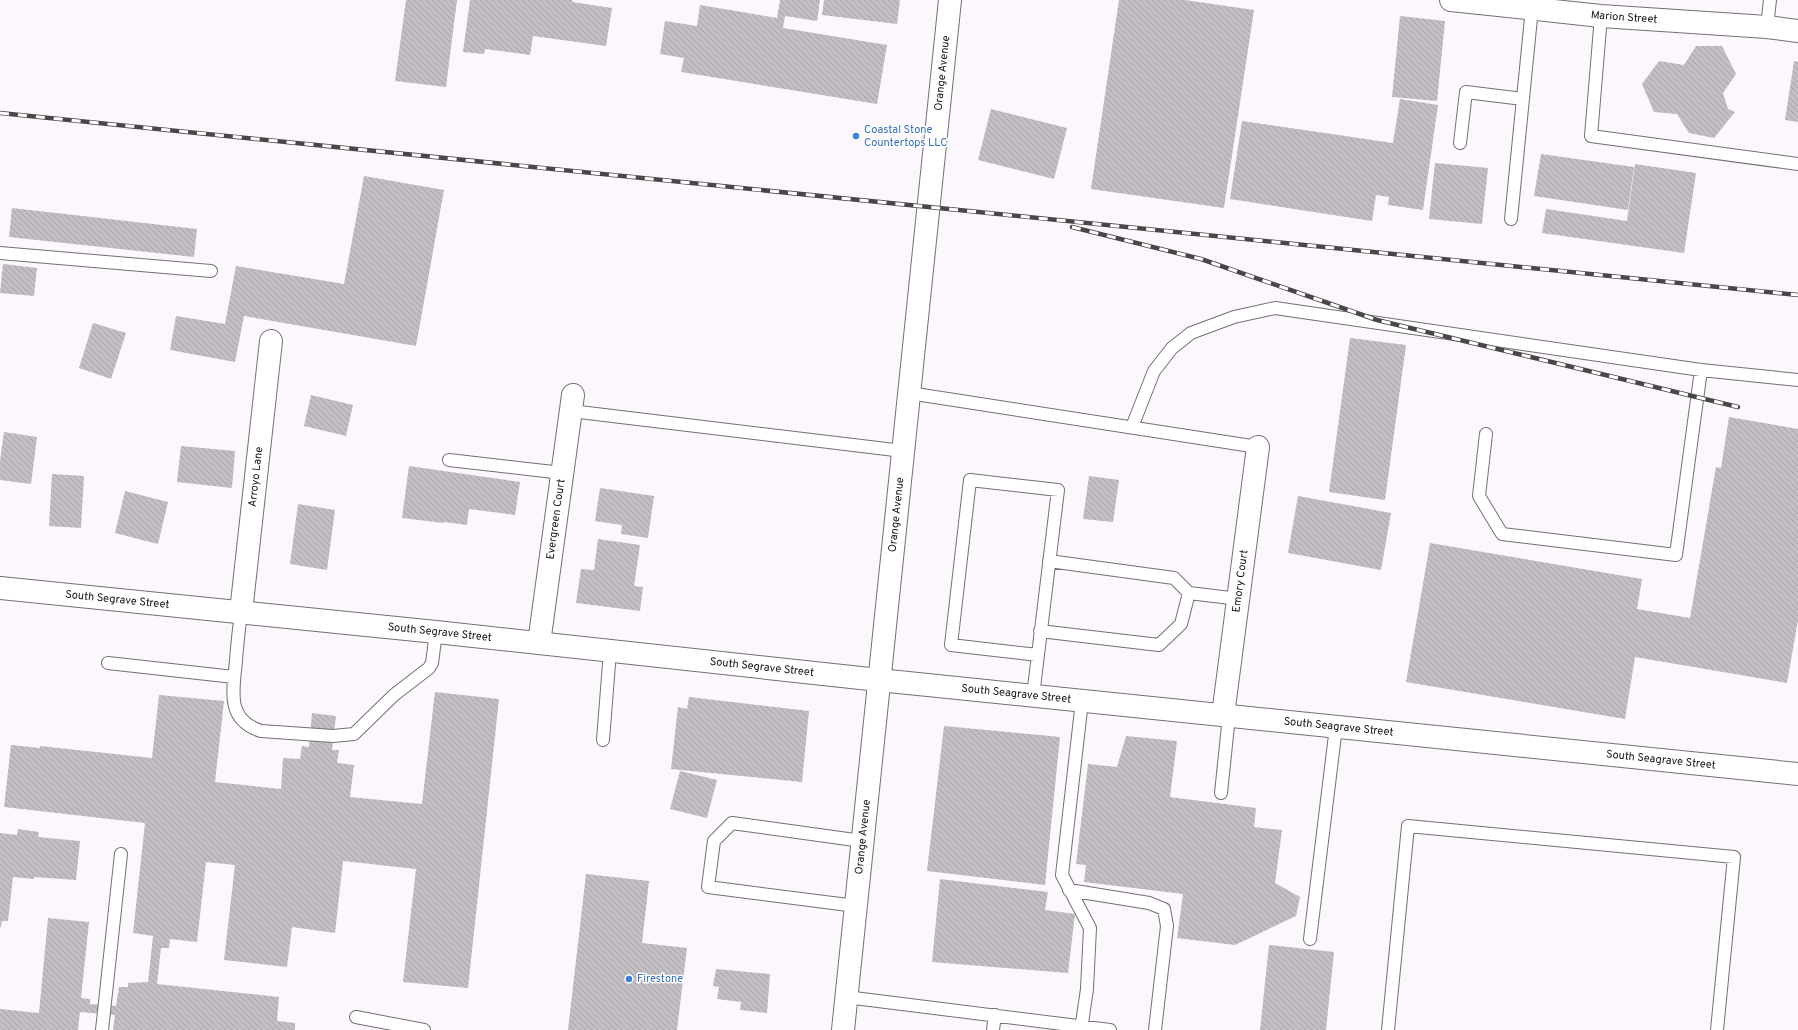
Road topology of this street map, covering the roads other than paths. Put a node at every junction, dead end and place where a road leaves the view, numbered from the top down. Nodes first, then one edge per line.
1 (950, 0) edge
2 (1451, 0) edge
3 (1770, 0) edge
4 (1544, 6) edge
5 (1602, 16) junction
6 (1767, 27) junction
7 (1798, 31) edge
8 (1523, 99) junction
9 (1460, 143) dead end
10 (1798, 164) edge
11 (1511, 219) dead end
12 (0, 253) edge
13 (211, 271) dead end
14 (271, 341) dead end
15 (1701, 370) junction
16 (1798, 380) edge
17 (909, 393) junction
18 (572, 403) joint
19 (1132, 427) junction
20 (1486, 434) dead end
21 (1258, 447) joint
22 (903, 451) junction
23 (449, 460) dead end
24 (562, 473) junction
25 (1049, 561) junction
26 (0, 588) edge
27 (1189, 593) junction
28 (1238, 599) junction
29 (241, 612) junction
30 (1040, 631) junction
31 (436, 632) junction
32 (539, 643) junction
33 (610, 651) junction
34 (1038, 655) junction
35 (108, 663) dead end
36 (234, 677) junction
37 (879, 680) junction
38 (1033, 696) junction
39 (1082, 701) junction
40 (1226, 716) junction
41 (1336, 727) junction
42 (603, 740) dead end
43 (1798, 774) edge
44 (1221, 793) dead end
45 (862, 841) junction
46 (121, 854) dead end
47 (1070, 890) junction
48 (856, 906) junction
49 (1310, 939) dead end
50 (846, 997) junction
51 (995, 1016) junction
52 (356, 1017) dead end
53 (1082, 1028) edge
54 (102, 1030) edge
55 (424, 1030) edge
56 (843, 1030) edge
57 (993, 1030) edge
58 (1110, 1030) edge
59 (1155, 1030) edge
60 (1388, 1030) edge
61 (1718, 1030) edge

1 - 17 street, Orange Avenue
2 - 4 street, Marion Street
3 - 6 lane
4 - 5 street, Marion Street
4 - 8 lane
5 - 6 street, Marion Street
5 - 10 lane
6 - 7 street, Marion Street
8 - 9 lane
8 - 11 lane
12 - 13 lane
14 - 29 street, Arroyo Lane
15 - 16 lane
15 - 19 lane
15 - 20 lane
17 - 19 lane
17 - 22 street, Orange Avenue
18 - 22 lane
18 - 24 street, Evergreen Court
19 - 21 lane
21 - 28 street, Emory Court
22 - 37 street, Orange Avenue
23 - 24 lane
24 - 32 street, Evergreen Court
25 - 27 lane
25 - 30 lane
25 - 34 lane
26 - 29 street, South Segrave Street
27 - 28 lane
27 - 30 lane
28 - 40 street, Emory Court
29 - 31 street, South Segrave Street
29 - 36 lane
30 - 34 lane
31 - 32 street, South Segrave Street
31 - 36 lane
32 - 33 street, South Segrave Street
33 - 37 street, South Segrave Street
33 - 42 lane
34 - 38 lane
35 - 36 lane
37 - 38 street, South Seagrave Street
37 - 45 street, Orange Avenue
38 - 39 street, South Seagrave Street
39 - 40 street, South Seagrave Street
39 - 47 lane
40 - 41 street, South Seagrave Street
40 - 44 lane
41 - 43 street, South Seagrave Street
41 - 49 lane
45 - 48 street, Orange Avenue
45 - 48 lane
46 - 54 lane
47 - 53 lane
47 - 59 lane
48 - 50 street, Orange Avenue
50 - 51 lane
50 - 56 street, Orange Avenue
51 - 53 lane
51 - 57 lane
52 - 55 lane
53 - 58 lane
60 - 61 lane

